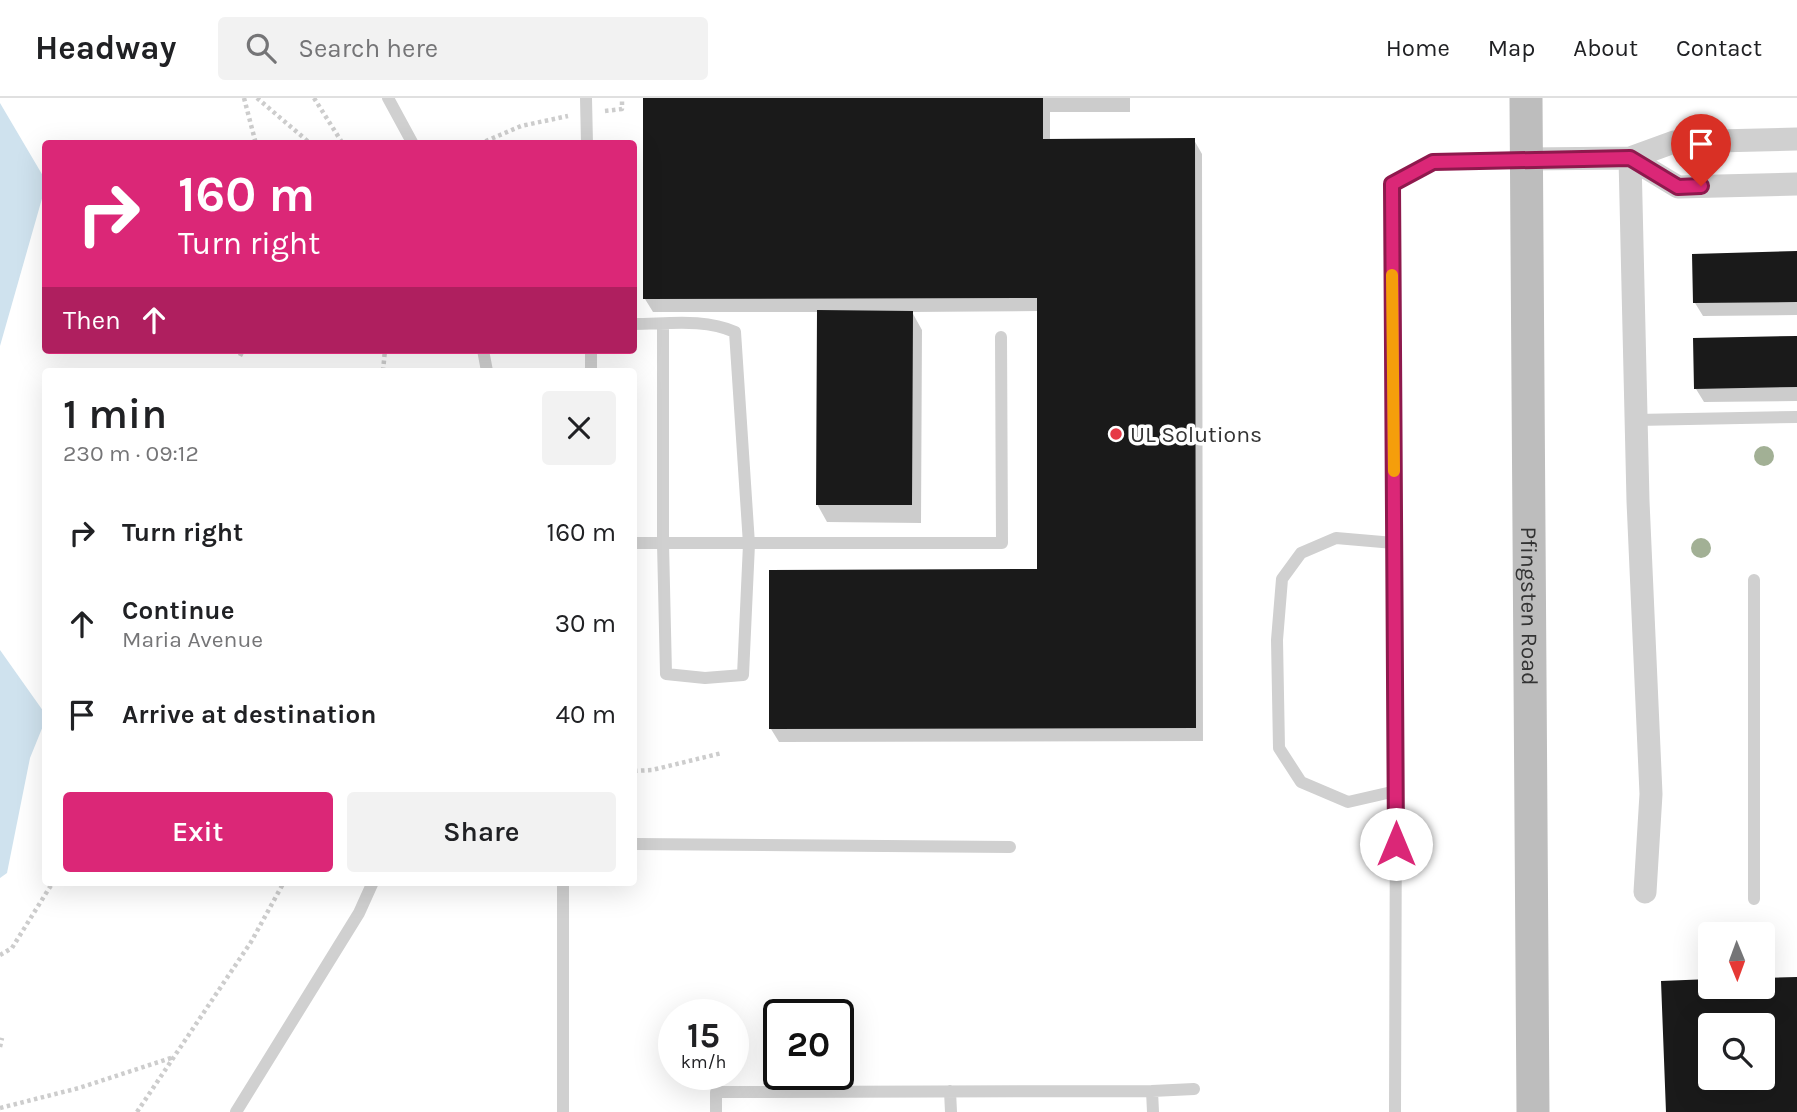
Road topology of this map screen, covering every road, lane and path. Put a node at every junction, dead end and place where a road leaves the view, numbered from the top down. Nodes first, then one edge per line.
1 (244, 98) edge
2 (257, 98) edge
3 (314, 98) edge
4 (388, 98) edge
5 (586, 98) edge
6 (622, 98) edge
7 (1525, 98) edge
8 (587, 112) junction
9 (1797, 139) edge
10 (255, 140) edge
11 (306, 140) edge
12 (340, 140) edge
13 (411, 140) edge
14 (488, 140) edge
15 (587, 140) edge
16 (1630, 158) junction
17 (1526, 159) junction
18 (1797, 184) edge
19 (637, 324) edge
20 (663, 324) junction
21 (1001, 337) dead end
22 (1797, 417) edge
23 (1636, 420) junction
24 (663, 543) junction
25 (1394, 543) junction
26 (637, 544) edge
27 (749, 544) junction
28 (1754, 580) dead end
29 (722, 753) dead end
30 (637, 771) edge
31 (1396, 791) junction
32 (637, 844) edge
33 (1010, 848) dead end
34 (51, 886) edge
35 (282, 886) edge
36 (371, 886) edge
37 (564, 886) edge
38 (1644, 892) dead end
39 (1754, 899) dead end
40 (0, 955) edge
41 (2, 1038) dead end
42 (0, 1047) edge
43 (174, 1057) junction
44 (1194, 1089) dead end
45 (950, 1091) junction
46 (1152, 1091) junction
47 (0, 1108) edge
48 (137, 1112) edge
49 (236, 1112) edge
50 (563, 1112) edge
51 (716, 1112) edge
52 (951, 1112) edge
53 (1153, 1112) edge
54 (1395, 1112) edge
55 (1533, 1112) edge

1 - 10 path
2 - 11 path
3 - 12 path
4 - 13 lane
5 - 8 lane
6 - 8 path
7 - 17 main road, Pfingsten Road
8 - 14 path
8 - 15 lane
9 - 16 street
16 - 17 street
16 - 18 street
16 - 23 street
17 - 25 lane
17 - 55 main road, Pfingsten Road
19 - 20 lane
20 - 24 lane
20 - 27 lane
21 - 27 lane
22 - 23 lane
23 - 38 street
24 - 26 lane
24 - 27 lane
24 - 27 lane
25 - 31 lane
25 - 31 lane
28 - 39 lane
29 - 30 path
31 - 54 lane
32 - 33 lane
34 - 40 path
35 - 43 path
36 - 49 lane
37 - 50 lane
41 - 42 path
43 - 47 path
43 - 48 path
44 - 46 lane
45 - 46 lane
45 - 51 lane
45 - 52 lane
46 - 53 lane

